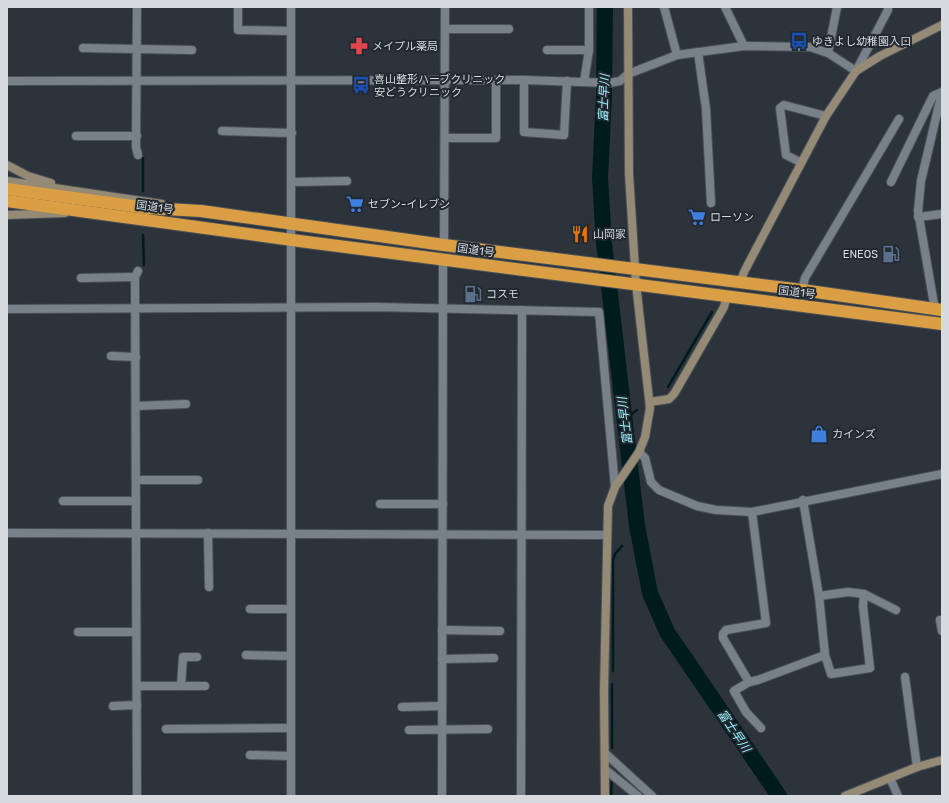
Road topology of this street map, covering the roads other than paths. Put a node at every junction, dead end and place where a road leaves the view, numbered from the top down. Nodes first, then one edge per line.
1 (137, 7) edge
2 (238, 7) edge
3 (292, 7) edge
4 (445, 7) edge
5 (589, 7) edge
6 (628, 7) edge
7 (664, 7) edge
8 (726, 7) edge
9 (837, 7) edge
10 (888, 7) edge
11 (942, 25) edge
12 (445, 28) junction
13 (508, 29) dead end
14 (291, 31) junction
15 (744, 46) junction
16 (83, 48) dead end
17 (138, 49) junction
18 (192, 50) dead end
19 (547, 50) dead end
20 (588, 50) junction
21 (698, 52) junction
22 (828, 53) junction
23 (677, 55) junction
24 (856, 71) junction
25 (628, 74) junction
26 (524, 80) junction
27 (7, 81) edge
28 (137, 81) junction
29 (292, 81) junction
30 (496, 81) junction
31 (567, 81) junction
32 (445, 82) junction
33 (587, 82) junction
34 (942, 92) edge
35 (826, 116) junction
36 (899, 119) dead end
37 (222, 131) dead end
38 (292, 133) junction
39 (76, 136) dead end
40 (137, 136) junction
41 (445, 138) junction
42 (138, 155) dead end
43 (800, 162) junction
44 (7, 165) edge
45 (7, 181) edge
46 (347, 181) dead end
47 (292, 182) junction
48 (891, 182) dead end
49 (7, 189) edge
50 (91, 193) junction
51 (7, 201) edge
52 (711, 203) dead end
53 (98, 212) junction
54 (201, 212) junction
55 (942, 214) edge
56 (7, 215) edge
57 (918, 217) junction
58 (293, 224) junction
59 (292, 240) junction
60 (444, 245) junction
61 (443, 258) junction
62 (635, 269) junction
63 (81, 278) dead end
64 (740, 283) junction
65 (636, 284) junction
66 (802, 290) junction
67 (727, 296) junction
68 (136, 307) junction
69 (290, 307) junction
70 (442, 308) junction
71 (7, 309) edge
72 (522, 310) junction
73 (938, 310) edge
74 (942, 324) edge
75 (110, 356) dead end
76 (136, 357) junction
77 (650, 402) junction
78 (186, 404) dead end
79 (136, 406) junction
80 (641, 450) junction
81 (942, 474) edge
82 (136, 480) junction
83 (198, 480) dead end
84 (615, 487) junction
85 (803, 500) junction
86 (63, 501) dead end
87 (136, 502) junction
88 (380, 504) dead end
89 (443, 504) junction
90 (752, 512) junction
91 (7, 533) edge
92 (208, 533) junction
93 (290, 533) junction
94 (521, 533) junction
95 (136, 534) junction
96 (443, 534) junction
97 (607, 534) junction
98 (209, 587) dead end
99 (864, 594) junction
100 (819, 596) junction
101 (250, 609) dead end
102 (290, 609) junction
103 (896, 610) dead end
104 (940, 620) dead end
105 (442, 630) junction
106 (500, 631) dead end
107 (942, 631) edge
108 (78, 632) dead end
109 (136, 632) junction
110 (246, 655) dead end
111 (825, 655) junction
112 (290, 656) junction
113 (197, 657) dead end
114 (494, 658) dead end
115 (442, 659) junction
116 (905, 677) dead end
117 (749, 682) junction
118 (137, 686) junction
119 (181, 686) junction
120 (205, 686) dead end
121 (137, 705) junction
122 (113, 706) dead end
123 (442, 706) junction
124 (402, 707) dead end
125 (290, 728) junction
126 (761, 728) dead end
127 (166, 729) dead end
128 (488, 729) dead end
129 (409, 730) dead end
130 (442, 730) junction
131 (606, 754) junction
132 (250, 755) dead end
133 (290, 756) junction
134 (942, 760) edge
135 (917, 767) junction
136 (606, 770) junction
137 (890, 778) junction
138 (137, 796) edge
139 (291, 796) edge
140 (442, 796) edge
141 (521, 796) edge
142 (605, 796) edge
143 (638, 796) edge
144 (652, 796) edge
145 (845, 796) edge
146 (898, 796) edge

1 - 17 street
2 - 14 street
3 - 14 street
4 - 12 street
5 - 20 street
6 - 25 street
7 - 23 street
8 - 15 street
9 - 22 street
10 - 24 street
11 - 24 street
12 - 13 street
12 - 32 street
14 - 29 street
15 - 21 street
15 - 22 street
16 - 17 street
17 - 18 street
17 - 28 street
19 - 20 street
20 - 33 street
21 - 23 street
21 - 52 street
22 - 24 street
23 - 25 street
24 - 35 street
25 - 33 street
25 - 62 street
26 - 30 street
26 - 31 street
26 - 31 street
27 - 28 street
28 - 29 street
28 - 40 street
29 - 32 street
29 - 38 street
30 - 32 street
30 - 41 street
31 - 33 street
32 - 41 street
34 - 48 street
34 - 57 street
35 - 43 street
35 - 43 street
36 - 66 street
37 - 38 street
38 - 47 street
39 - 40 street
40 - 42 street
41 - 60 street
43 - 64 street
44 - 50 street
45 - 50 street
46 - 47 street
47 - 58 street
49 - 54 highway, 国道1号
50 - 54 street
51 - 53 highway, 国道1号
53 - 56 street
53 - 59 highway, 国道1号
54 - 58 highway, 国道1号
55 - 57 street
57 - 73 street
58 - 59 street
58 - 60 highway, 国道1号
59 - 61 highway, 国道1号
59 - 69 street
60 - 62 highway, 国道1号
61 - 65 highway, 国道1号
61 - 70 street
62 - 64 highway, 国道1号
62 - 65 street
63 - 68 street
64 - 66 highway, 国道1号
65 - 67 highway, 国道1号
65 - 77 street
66 - 73 highway, 国道1号
67 - 74 highway, 国道1号
67 - 77 street
68 - 69 street
68 - 71 street
68 - 76 street
69 - 70 street
69 - 93 street
70 - 72 street
70 - 89 street
72 - 84 street
72 - 94 street
75 - 76 street
76 - 79 street
77 - 80 street
78 - 79 street
79 - 82 street
80 - 84 street
80 - 90 street
81 - 85 street
82 - 83 street
82 - 87 street
84 - 97 street
85 - 90 street
85 - 100 street
86 - 87 street
87 - 95 street
88 - 89 street
89 - 96 street
90 - 117 street
91 - 95 street
92 - 93 street
92 - 95 street
92 - 98 street
93 - 96 street
93 - 102 street
94 - 96 street
94 - 97 street
94 - 141 street
95 - 109 street
96 - 105 street
97 - 131 street
99 - 100 street
99 - 103 street
99 - 111 street
100 - 111 street
101 - 102 street
102 - 112 street
104 - 107 street
105 - 106 street
105 - 115 street
108 - 109 street
109 - 118 street
110 - 112 street
111 - 117 street
112 - 125 street
113 - 119 street
114 - 115 street
115 - 123 street
116 - 135 street
117 - 126 street
118 - 119 street
118 - 121 street
119 - 120 street
121 - 122 street
121 - 138 street
123 - 124 street
123 - 130 street
125 - 127 street
125 - 133 street
128 - 130 street
129 - 130 street
130 - 140 street
131 - 136 street
131 - 144 street
132 - 133 street
133 - 139 street
134 - 135 street
135 - 137 street
136 - 142 street
136 - 143 street
137 - 145 street
137 - 146 street

